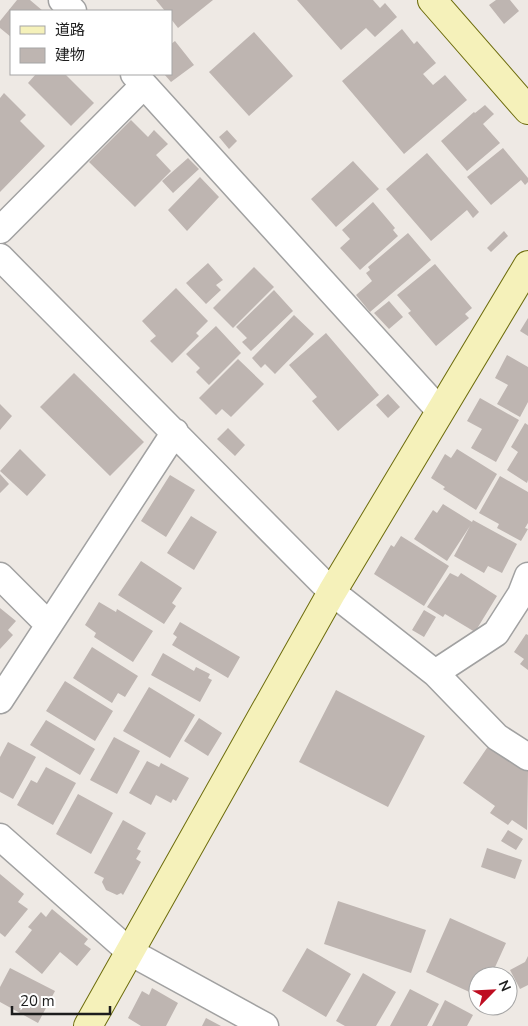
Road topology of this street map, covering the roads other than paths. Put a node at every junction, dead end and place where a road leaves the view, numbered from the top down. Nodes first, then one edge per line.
1 (62, 0) edge
2 (432, 0) edge
3 (72, 10) edge
4 (139, 79) edge
5 (528, 110) edge
6 (0, 230) edge
7 (0, 257) edge
8 (528, 265) edge
9 (440, 412) junction
10 (175, 432) junction
11 (0, 576) edge
12 (528, 576) edge
13 (332, 592) junction
14 (48, 624) junction
15 (435, 673) junction
16 (0, 700) edge
17 (528, 757) edge
18 (0, 836) edge
19 (130, 952) junction
20 (88, 1026) edge
21 (264, 1026) edge

1 - 3 street
2 - 5 street
4 - 6 street
4 - 9 street
7 - 10 street
8 - 9 street
9 - 13 street
10 - 13 street
10 - 14 street
11 - 14 street
12 - 15 street
13 - 15 street
13 - 19 street
14 - 16 street
15 - 17 street
18 - 19 street
19 - 20 street
19 - 21 street

